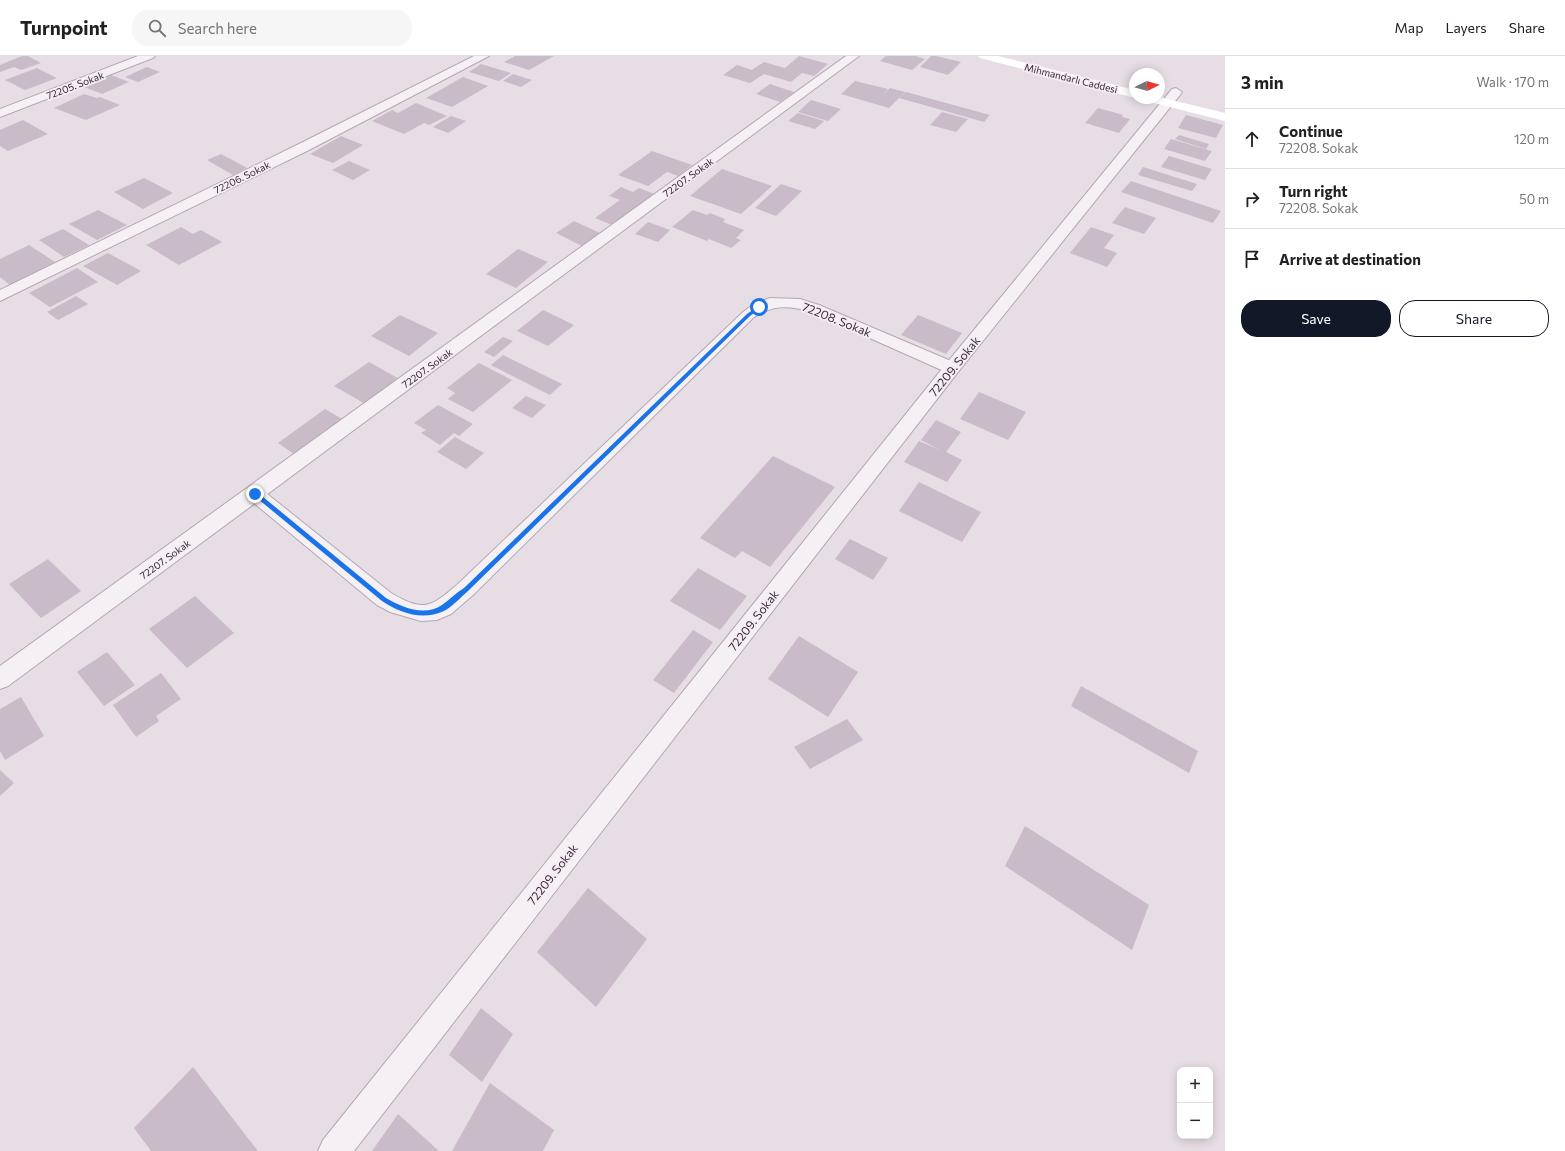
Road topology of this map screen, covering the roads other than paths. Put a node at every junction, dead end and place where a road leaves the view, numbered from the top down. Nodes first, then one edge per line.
1 (149, 56) edge
2 (483, 56) edge
3 (853, 56) edge
4 (984, 56) edge
5 (1032, 56) edge
6 (1129, 80) edge
7 (1129, 92) edge
8 (1165, 95) edge
9 (1165, 96) edge
10 (1156, 104) edge
11 (1225, 105) edge
12 (0, 114) edge
13 (1225, 117) edge
14 (0, 296) edge
15 (952, 368) junction
16 (255, 494) junction
17 (0, 680) edge
18 (334, 1151) edge

1 - 12 street, 72205. Sokak
2 - 14 street, 72206. Sokak
3 - 16 street, 72207. Sokak
4 - 7 street, Mihmandarlı Caddesi
5 - 6 street, Mihmandarlı Caddesi
8 - 11 street
9 - 13 street
10 - 15 street, 72209. Sokak
15 - 16 lane, 72208. Sokak
15 - 18 street, 72209. Sokak
16 - 17 street, 72207. Sokak

